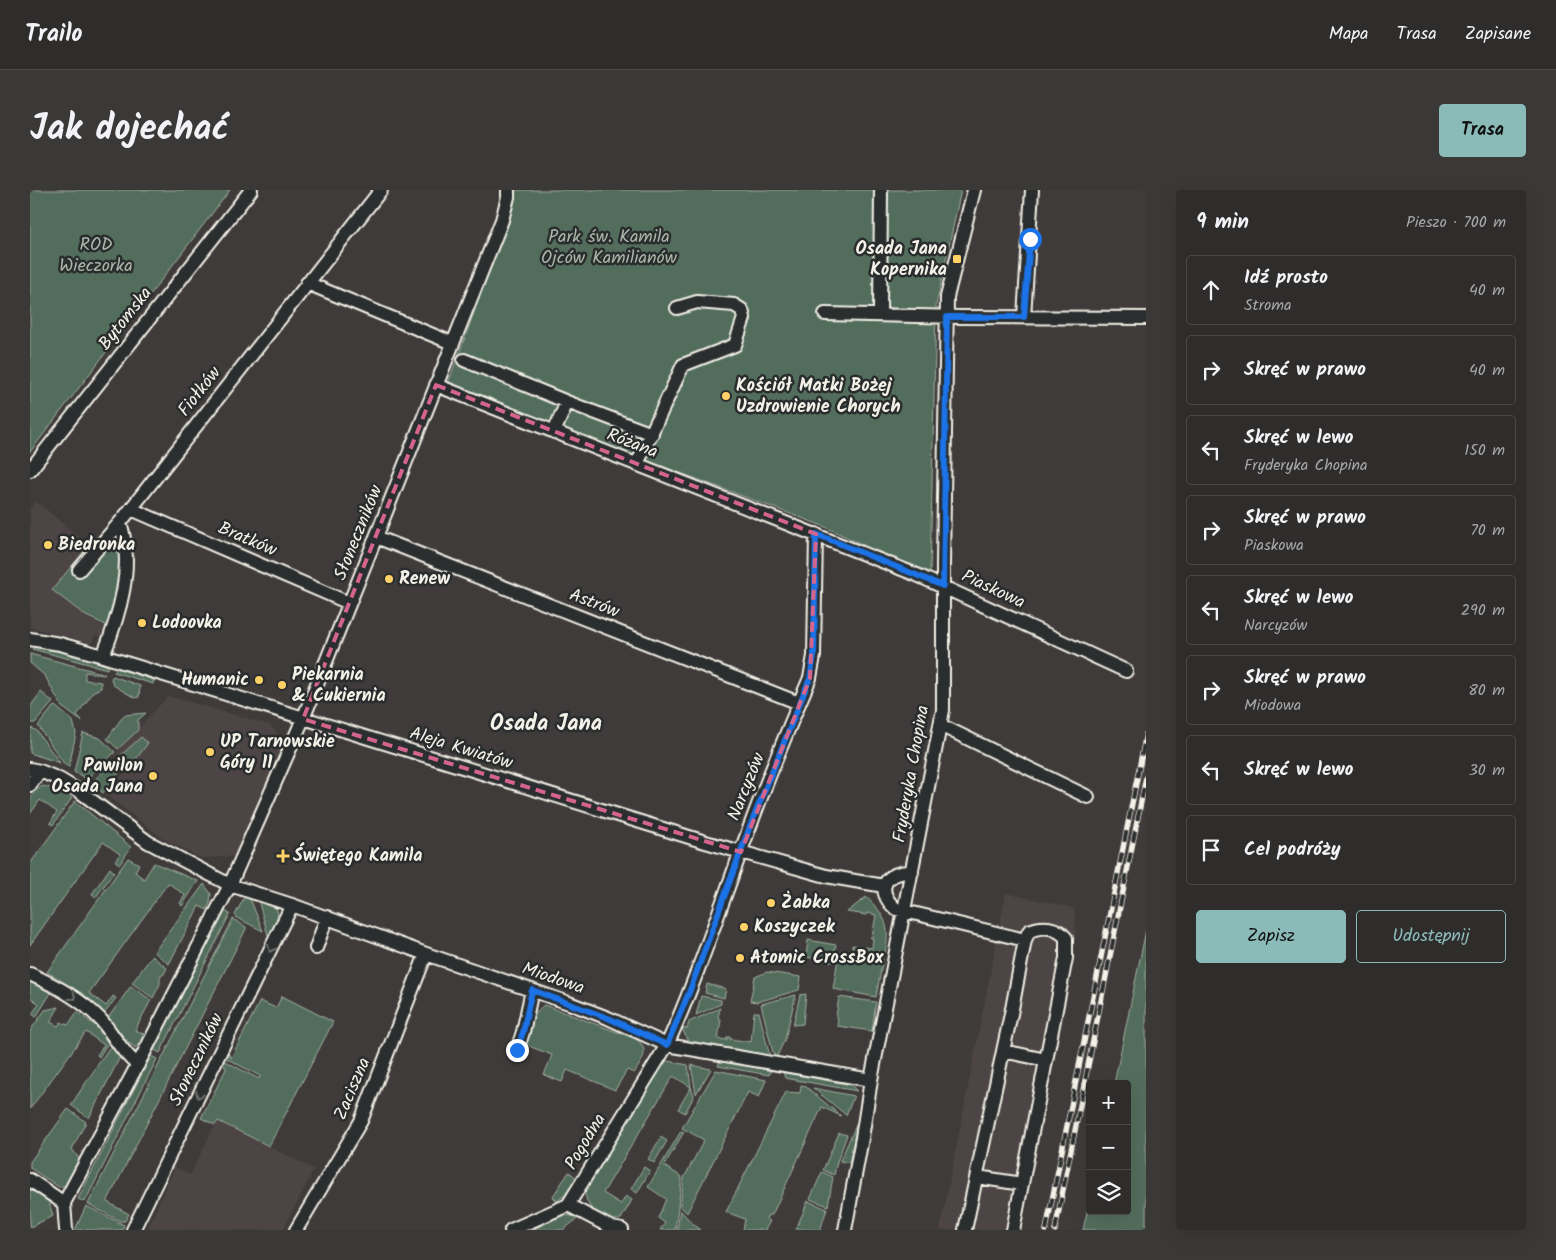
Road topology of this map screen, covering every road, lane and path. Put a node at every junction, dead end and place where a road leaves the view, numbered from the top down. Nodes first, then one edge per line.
1 (250, 190) edge
2 (381, 190) edge
3 (508, 190) edge
4 (974, 190) edge
5 (1032, 190) edge
6 (881, 191) edge
7 (307, 283) junction
8 (678, 308) dead end
9 (825, 314) dead end
10 (880, 315) junction
11 (947, 317) junction
12 (1024, 317) junction
13 (1146, 318) edge
14 (452, 344) junction
15 (464, 360) dead end
16 (436, 385) junction
17 (567, 402) junction
18 (554, 432) junction
19 (652, 434) junction
20 (636, 464) junction
21 (30, 470) edge
22 (131, 509) junction
23 (120, 523) junction
24 (816, 534) junction
25 (376, 537) junction
26 (79, 570) dead end
27 (943, 586) junction
28 (349, 603) junction
29 (30, 640) edge
30 (102, 656) junction
31 (1126, 670) dead end
32 (800, 703) junction
33 (303, 719) junction
34 (940, 725) junction
35 (35, 770) edge
36 (30, 785) edge
37 (1088, 797) dead end
38 (741, 852) junction
39 (912, 872) junction
40 (230, 886) junction
41 (884, 886) junction
42 (292, 905) junction
43 (904, 911) junction
44 (327, 917) junction
45 (1025, 940) junction
46 (316, 948) dead end
47 (426, 954) junction
48 (30, 974) edge
49 (532, 990) junction
50 (667, 1045) junction
51 (517, 1050) dead end
52 (1003, 1051) junction
53 (1046, 1060) junction
54 (138, 1065) junction
55 (871, 1080) junction
56 (976, 1177) junction
57 (30, 1180) edge
58 (1022, 1184) junction
59 (64, 1203) junction
60 (568, 1205) junction
61 (66, 1230) edge
62 (133, 1230) edge
63 (296, 1230) edge
64 (511, 1230) edge
65 (622, 1230) edge
66 (845, 1230) edge
67 (965, 1230) edge
68 (1013, 1230) edge

1 - 21 street, Bytomska
2 - 7 street, Fiołków
3 - 14 street, Słoneczników
4 - 11 street, Fryderyka Chopina
5 - 12 street
6 - 10 street
7 - 14 street
7 - 22 street, Fiołków
8 - 19 street
9 - 10 street
10 - 11 street
11 - 12 street
11 - 27 street, Fryderyka Chopina
12 - 13 street
14 - 16 street, Słoneczników
15 - 17 street
16 - 18 street, Różana
16 - 25 street, Słoneczników
17 - 18 street
17 - 19 street
18 - 20 street, Różana
19 - 20 street
20 - 24 street, Różana
22 - 23 street, Fiołków
22 - 28 street, Bratków
23 - 26 street, Fiołków
23 - 30 street
24 - 27 street, Piaskowa
24 - 32 street, Narcyzów
25 - 28 street, Słoneczników
25 - 32 street, Astrów
27 - 31 street, Piaskowa
27 - 34 street, Fryderyka Chopina
28 - 33 street, Słoneczników
29 - 30 street, Aleja Kwiatów
30 - 33 street, Aleja Kwiatów
32 - 38 street, Narcyzów
33 - 38 street, Aleja Kwiatów
33 - 40 street, Słoneczników
34 - 37 street
34 - 39 street, Fryderyka Chopina
35 - 36 street
35 - 40 street
38 - 41 street, Aleja Kwiatów
38 - 50 street, Narcyzów
39 - 41 street
39 - 43 street, Fryderyka Chopina
40 - 42 street, Miodowa
40 - 54 street, Słoneczników
41 - 43 street
42 - 44 street, Miodowa
42 -> 62 street, Słoneczników
43 - 45 street
43 - 55 street, Fryderyka Chopina
44 - 46 street
44 - 47 street, Miodowa
45 - 52 street
45 - 53 street
47 - 49 street, Miodowa
47 - 63 street, Zaciszna
48 -> 54 street
49 - 50 street, Miodowa
49 - 51 street
50 - 55 street, Miodowa
50 - 60 street, Pogodna
52 - 53 street
52 - 56 street
53 - 58 street
54 - 59 street, Słoneczników
55 - 66 street, Fryderyka Chopina
56 - 58 street
56 - 67 street
57 - 59 street
58 - 68 street
59 - 61 street
60 - 64 street
60 - 65 street

